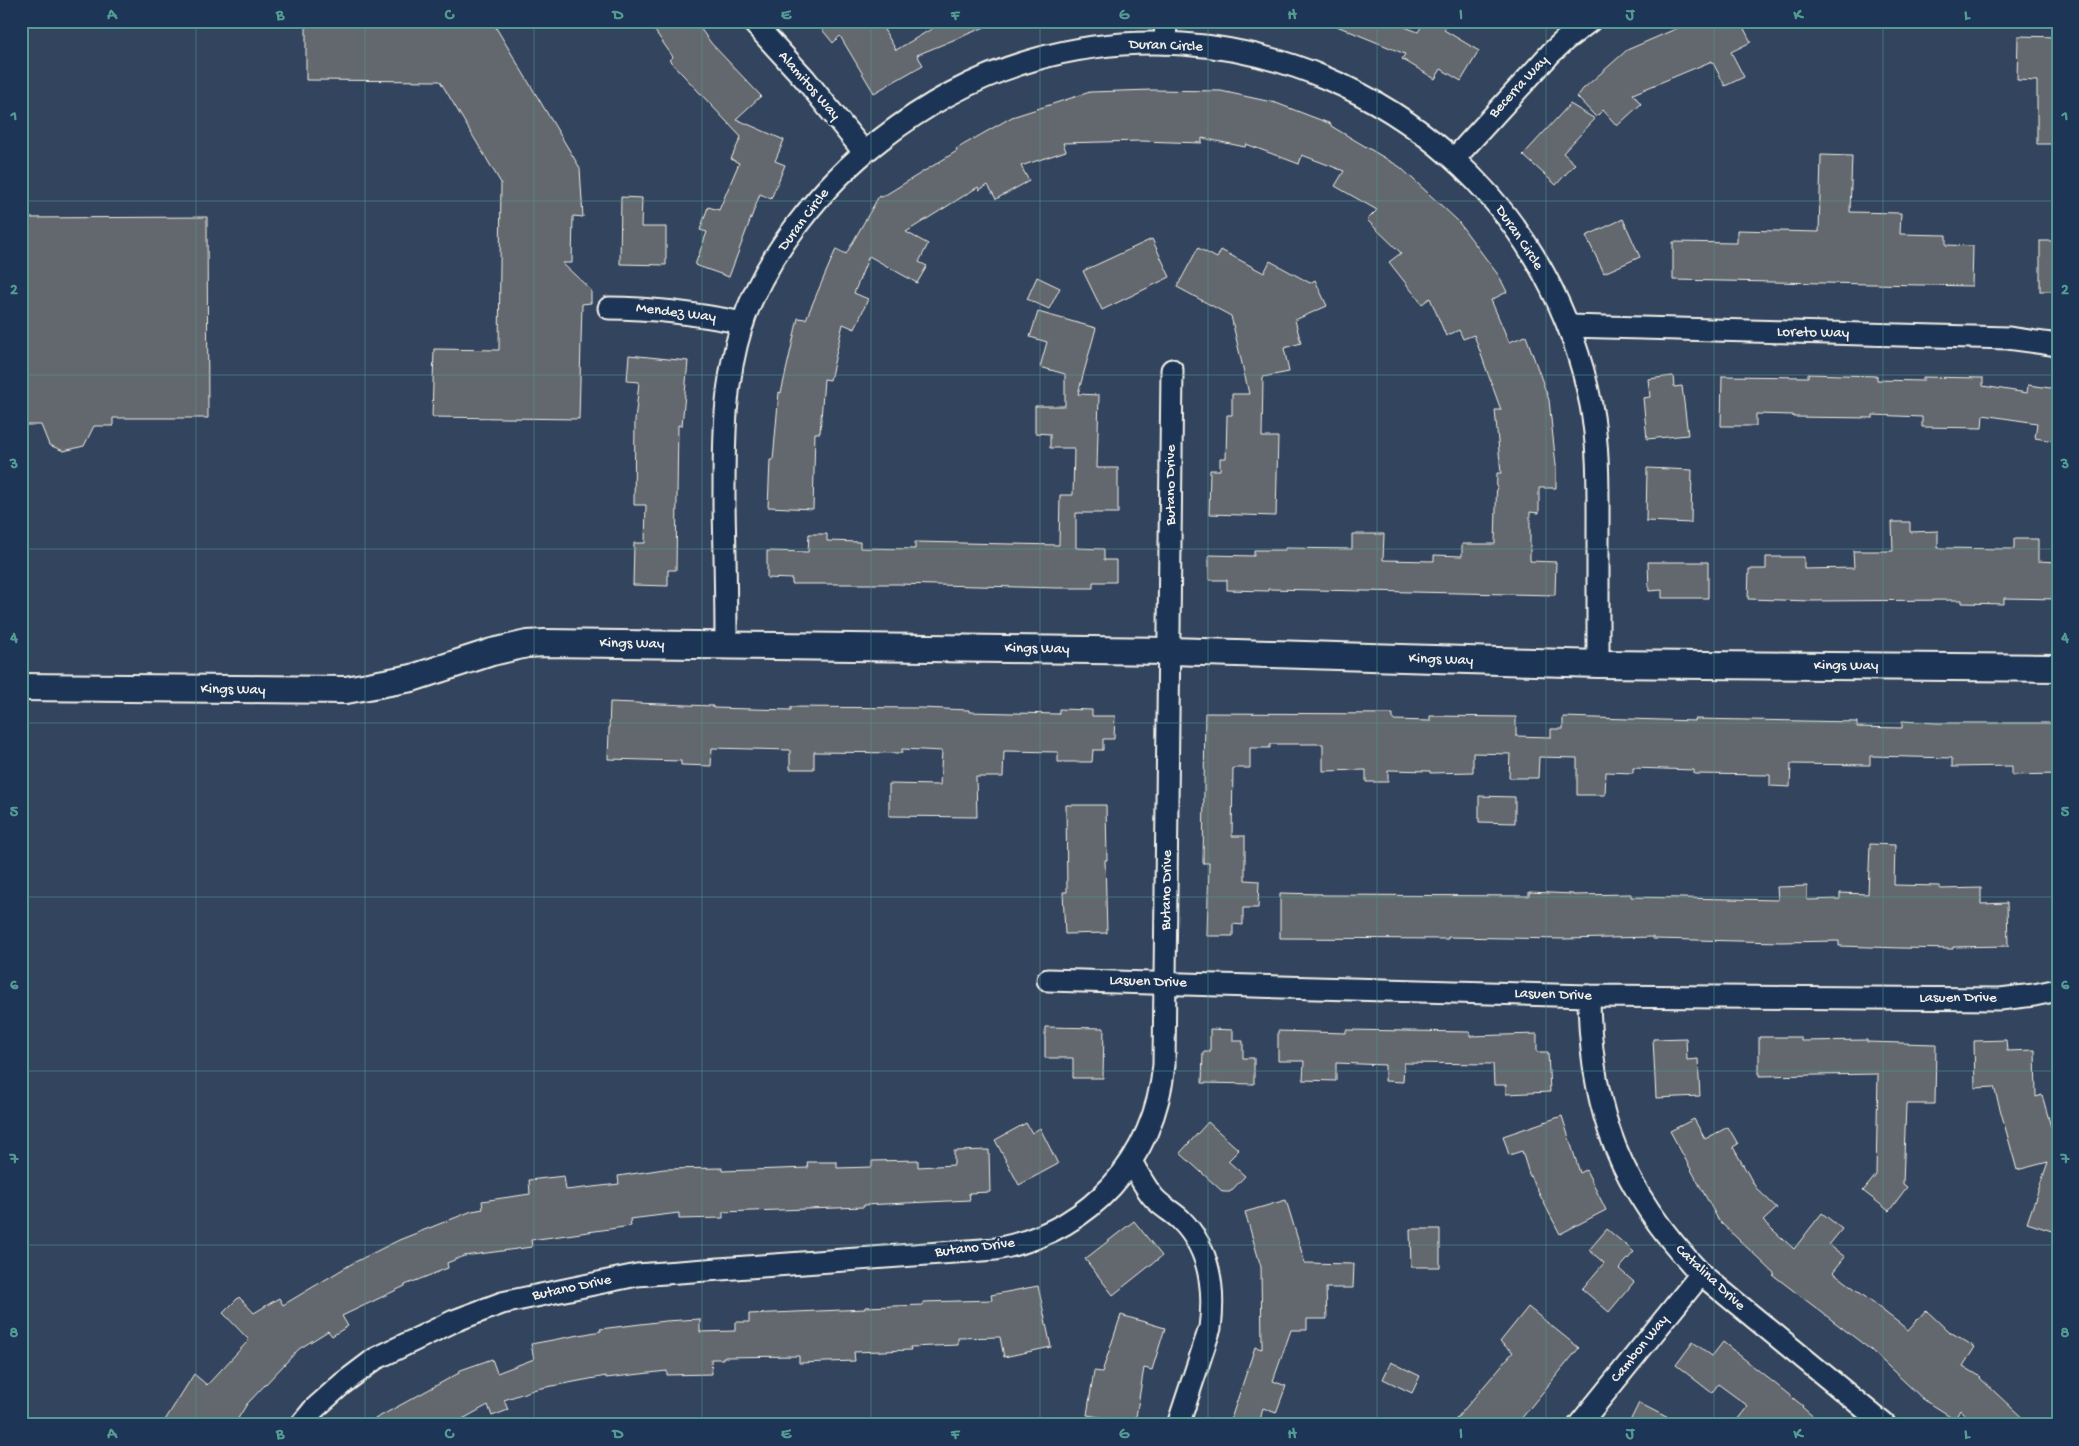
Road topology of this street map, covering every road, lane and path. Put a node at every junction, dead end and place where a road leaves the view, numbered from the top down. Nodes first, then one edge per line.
1 (752, 21) edge
2 (1166, 21) edge
3 (1590, 21) edge
4 (1165, 43) junction
5 (864, 152) junction
6 (1454, 159) junction
7 (609, 308) dead end
8 (743, 323) junction
9 (1568, 326) junction
10 (2058, 345) edge
11 (1172, 370) dead end
12 (726, 644) junction
13 (1170, 651) junction
14 (1598, 664) junction
15 (2058, 668) edge
16 (21, 687) edge
17 (1048, 980) dead end
18 (1165, 982) junction
19 (2058, 990) edge
20 (1589, 996) junction
21 (1132, 1162) junction
22 (1701, 1274) junction
23 (301, 1425) edge
24 (1178, 1425) edge
25 (1579, 1425) edge
26 (1885, 1425) edge

1 - 5 street, Alamitos Way
2 - 4 street
3 - 6 street, Becerra Way
4 - 5 street, Duran Circle
4 - 6 street, Duran Circle
5 - 8 street, Duran Circle
6 - 9 street, Duran Circle
7 - 8 street, Mendez Way
8 - 12 street, Duran Circle
9 - 10 street, Loreto Way
9 - 14 street, Duran Circle
11 - 13 street, Butano Drive
12 - 13 street, Kings Way
12 - 16 street, Kings Way
13 - 14 street, Kings Way
13 - 18 street, Butano Drive
14 - 15 street, Kings Way
17 - 18 street, Lasuen Drive
18 - 20 street, Lasuen Drive
18 - 21 street, Butano Drive
19 - 20 street, Lasuen Drive
20 - 22 street, Catalina Drive
21 - 23 street, Butano Drive
21 - 24 street
22 - 25 street, Cambon Way
22 - 26 street, Catalina Drive

